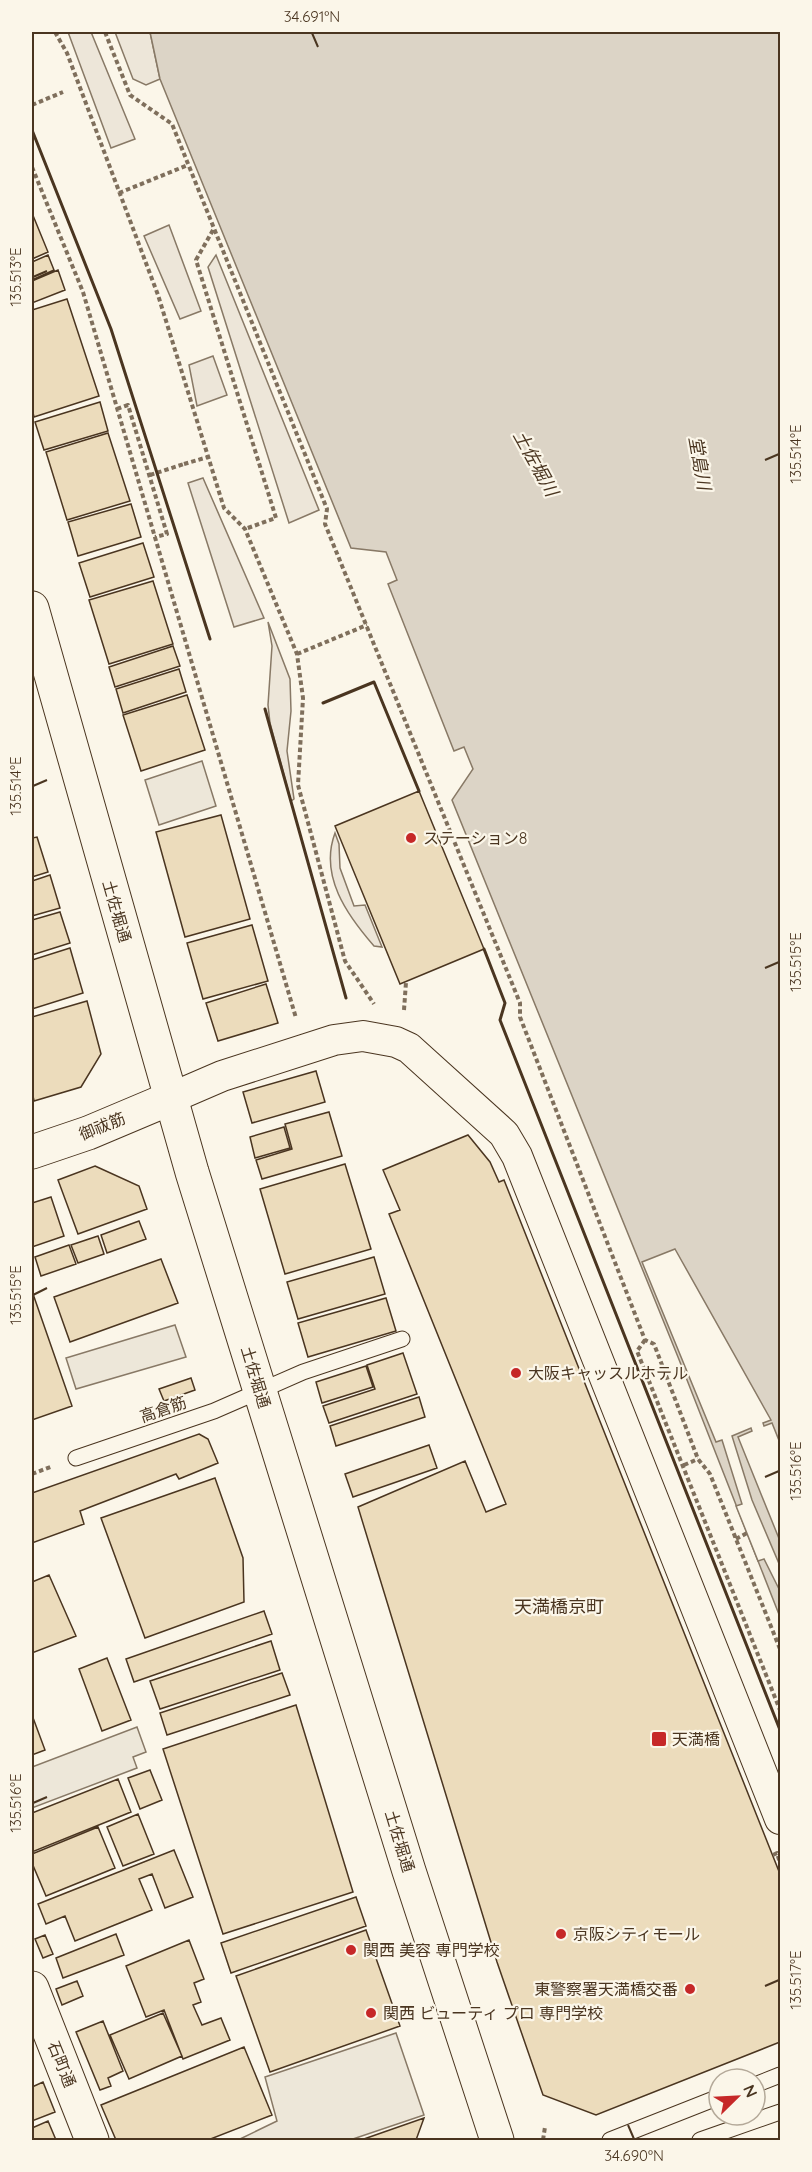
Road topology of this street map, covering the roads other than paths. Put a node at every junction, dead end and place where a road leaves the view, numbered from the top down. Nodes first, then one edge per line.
1 (32, 608) edge
2 (171, 1098) junction
3 (32, 1152) edge
4 (402, 1339) dead end
5 (260, 1391) junction
6 (76, 1458) dead end
7 (780, 1819) edge
8 (32, 1988) edge
9 (707, 2102) edge
10 (780, 2112) edge
11 (92, 2140) edge
12 (497, 2140) edge
13 (610, 2140) edge
14 (700, 2140) edge

1 - 2 main road, 土佐堀通
2 - 3 main road, 御祓筋
2 - 5 main road, 土佐堀通
2 - 7 street
4 - 5 lane, 高倉筋
5 - 6 lane, 高倉筋
5 - 12 main road, 土佐堀通
8 - 11 main road, 石町通
9 - 13 lane
10 - 14 lane

